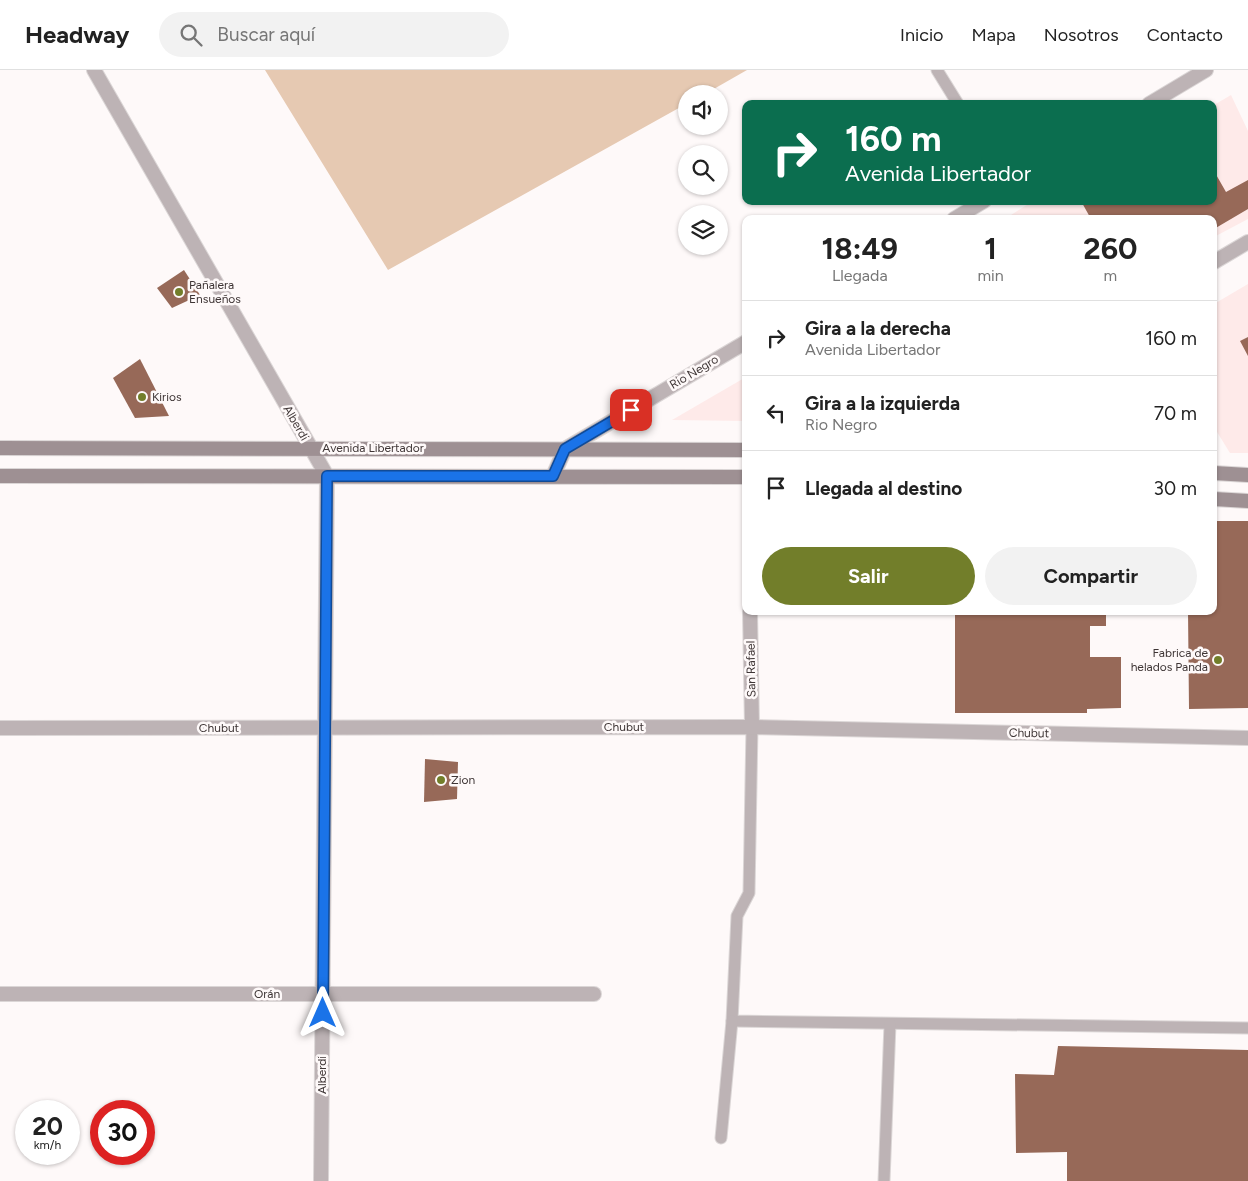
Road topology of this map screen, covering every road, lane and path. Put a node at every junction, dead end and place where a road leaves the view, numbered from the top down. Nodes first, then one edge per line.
1 (94, 70) edge
2 (937, 70) edge
3 (1206, 70) edge
4 (956, 100) edge
5 (1156, 100) edge
6 (977, 205) edge
7 (961, 215) edge
8 (1248, 242) edge
9 (1217, 260) edge
10 (742, 344) edge
11 (0, 448) edge
12 (310, 448) junction
13 (565, 449) junction
14 (742, 450) edge
15 (1217, 473) edge
16 (1248, 475) edge
17 (0, 476) edge
18 (327, 476) junction
19 (553, 476) junction
20 (742, 477) edge
21 (1217, 499) edge
22 (1248, 501) edge
23 (750, 615) edge
24 (752, 727) junction
25 (0, 728) edge
26 (325, 728) junction
27 (1248, 738) edge
28 (0, 994) edge
29 (323, 994) junction
30 (594, 994) dead end
31 (732, 1021) junction
32 (890, 1024) junction
33 (1248, 1028) edge
34 (721, 1138) dead end
35 (321, 1181) edge
36 (884, 1181) edge

1 - 12 street, Alberdi
2 - 4 lane
3 - 5 street
6 - 7 street
8 - 9 street
10 - 13 street, Rio Negro
11 - 12 main road, Avenida Libertador
12 - 13 main road, Avenida Libertador
12 - 18 street, Alberdi
13 - 14 main road, Avenida Libertador
13 - 19 street
15 - 16 main road
17 - 18 main road
18 - 19 main road
18 - 26 street, Alberdi
19 - 20 main road
21 - 22 main road
23 - 24 street, San Rafael
24 - 26 street, Chubut
24 - 27 street, Chubut
24 - 31 lane
25 - 26 street, Chubut
26 - 29 street, Alberdi
28 - 29 street, Orán
29 - 30 street, Orán
29 - 35 street, Alberdi
31 - 32 lane
31 - 34 lane
32 - 33 lane
32 - 36 lane

